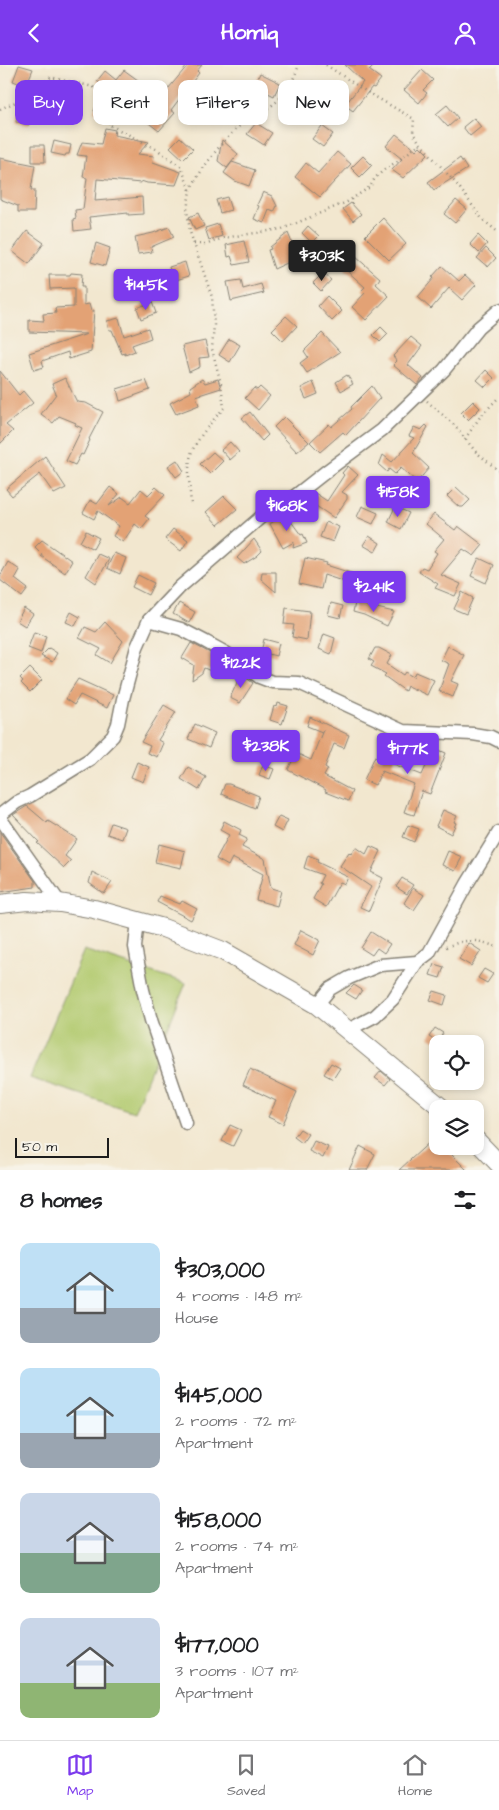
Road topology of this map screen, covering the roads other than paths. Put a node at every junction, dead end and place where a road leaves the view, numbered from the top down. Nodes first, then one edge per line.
1 (499, 310) edge
2 (149, 620) junction
3 (499, 741) edge
4 (0, 816) edge
5 (499, 832) edge
6 (60, 903) junction
7 (0, 904) edge
8 (138, 921) junction
9 (417, 963) junction
10 (317, 1005) junction
11 (348, 1030) junction
12 (432, 1100) edge
13 (186, 1123) dead end
14 (484, 1148) edge
15 (499, 1164) edge

1 - 2 street
2 - 3 street
2 - 4 street
4 - 6 street
5 - 9 street
6 - 7 main road
6 - 8 main road
8 - 10 main road
8 - 13 street
9 - 10 street
9 - 11 street
10 - 11 main road
11 - 12 main road
14 - 15 main road

